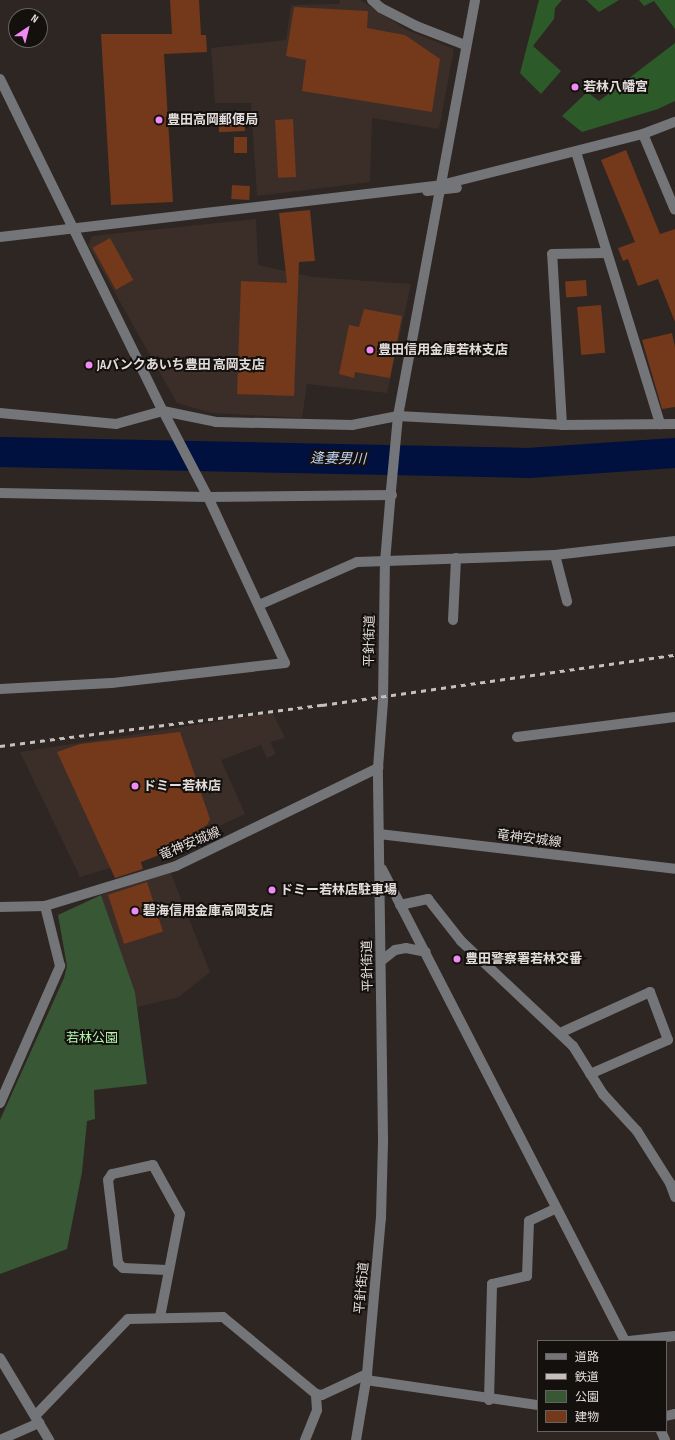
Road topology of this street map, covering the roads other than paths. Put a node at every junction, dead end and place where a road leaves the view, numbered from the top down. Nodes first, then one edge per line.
1 (372, 0) edge
2 (475, 0) edge
3 (465, 45) junction
4 (0, 78) edge
5 (675, 122) edge
6 (643, 134) junction
7 (576, 152) junction
8 (441, 185) junction
9 (457, 188) dead end
10 (427, 191) dead end
11 (675, 210) edge
12 (74, 228) junction
13 (0, 237) edge
14 (607, 253) junction
15 (0, 413) edge
16 (165, 414) junction
17 (398, 416) junction
18 (660, 424) junction
19 (675, 424) edge
20 (562, 425) junction
21 (391, 492) junction
22 (0, 493) edge
23 (206, 493) junction
24 (675, 541) edge
25 (555, 555) junction
26 (456, 558) junction
27 (385, 562) junction
28 (567, 601) dead end
29 (259, 605) junction
30 (453, 620) dead end
31 (0, 689) edge
32 (675, 717) edge
33 (517, 737) dead end
34 (378, 768) junction
35 (379, 834) junction
36 (380, 865) junction
37 (675, 869) edge
38 (400, 905) junction
39 (46, 906) junction
40 (0, 907) edge
41 (426, 952) junction
42 (381, 961) junction
43 (560, 1033) junction
44 (590, 1074) junction
45 (0, 1103) edge
46 (675, 1197) edge
47 (555, 1209) junction
48 (167, 1270) junction
49 (160, 1317) junction
50 (675, 1336) edge
51 (624, 1340) edge
52 (638, 1340) edge
53 (0, 1358) edge
54 (366, 1377) junction
55 (316, 1394) junction
56 (489, 1400) junction
57 (537, 1405) edge
58 (37, 1420) junction
59 (0, 1440) edge
60 (49, 1440) edge
61 (305, 1440) edge
62 (356, 1440) edge

1 - 3 street
2 - 3 street, 平針街道
3 - 8 street, 平針街道
4 - 12 street
5 - 6 street
6 - 7 street
6 - 11 street
7 - 8 street
7 - 14 street
8 - 12 street
8 - 17 street, 平針街道
9 - 10 street, bridge
12 - 13 street
12 - 16 street
14 - 18 street
14 - 20 street
15 - 16 street
16 - 17 street
16 - 23 street
17 - 20 street
17 - 21 street, 平針街道
18 - 19 street
18 - 20 street
21 - 23 street
21 - 27 street, 平針街道
22 - 23 street
23 - 29 street
24 - 25 street
25 - 26 street
25 - 28 street
26 - 27 street
26 - 30 street
27 - 29 street
27 - 34 street, 平針街道
29 - 31 street
32 - 33 street
34 - 35 street, 平針街道
34 - 39 street, 竜神安城線
35 - 36 street, 平針街道
35 - 37 street, 竜神安城線
36 - 38 street
36 - 42 street, 平針街道
38 - 41 street
38 - 43 street
39 - 40 street, 竜神安城線
39 - 45 street
41 - 42 street
41 - 47 street
42 - 54 street, 平針街道
43 - 44 street
43 - 44 street
44 - 46 street
47 - 51 street
47 - 56 street
48 - 48 street
48 - 49 street
49 - 55 street
49 - 58 street
50 - 52 street
53 - 58 street
54 - 55 street
54 - 56 street
54 - 62 street, 平針街道
55 - 61 street
56 - 57 street
58 - 59 street
58 - 60 street

